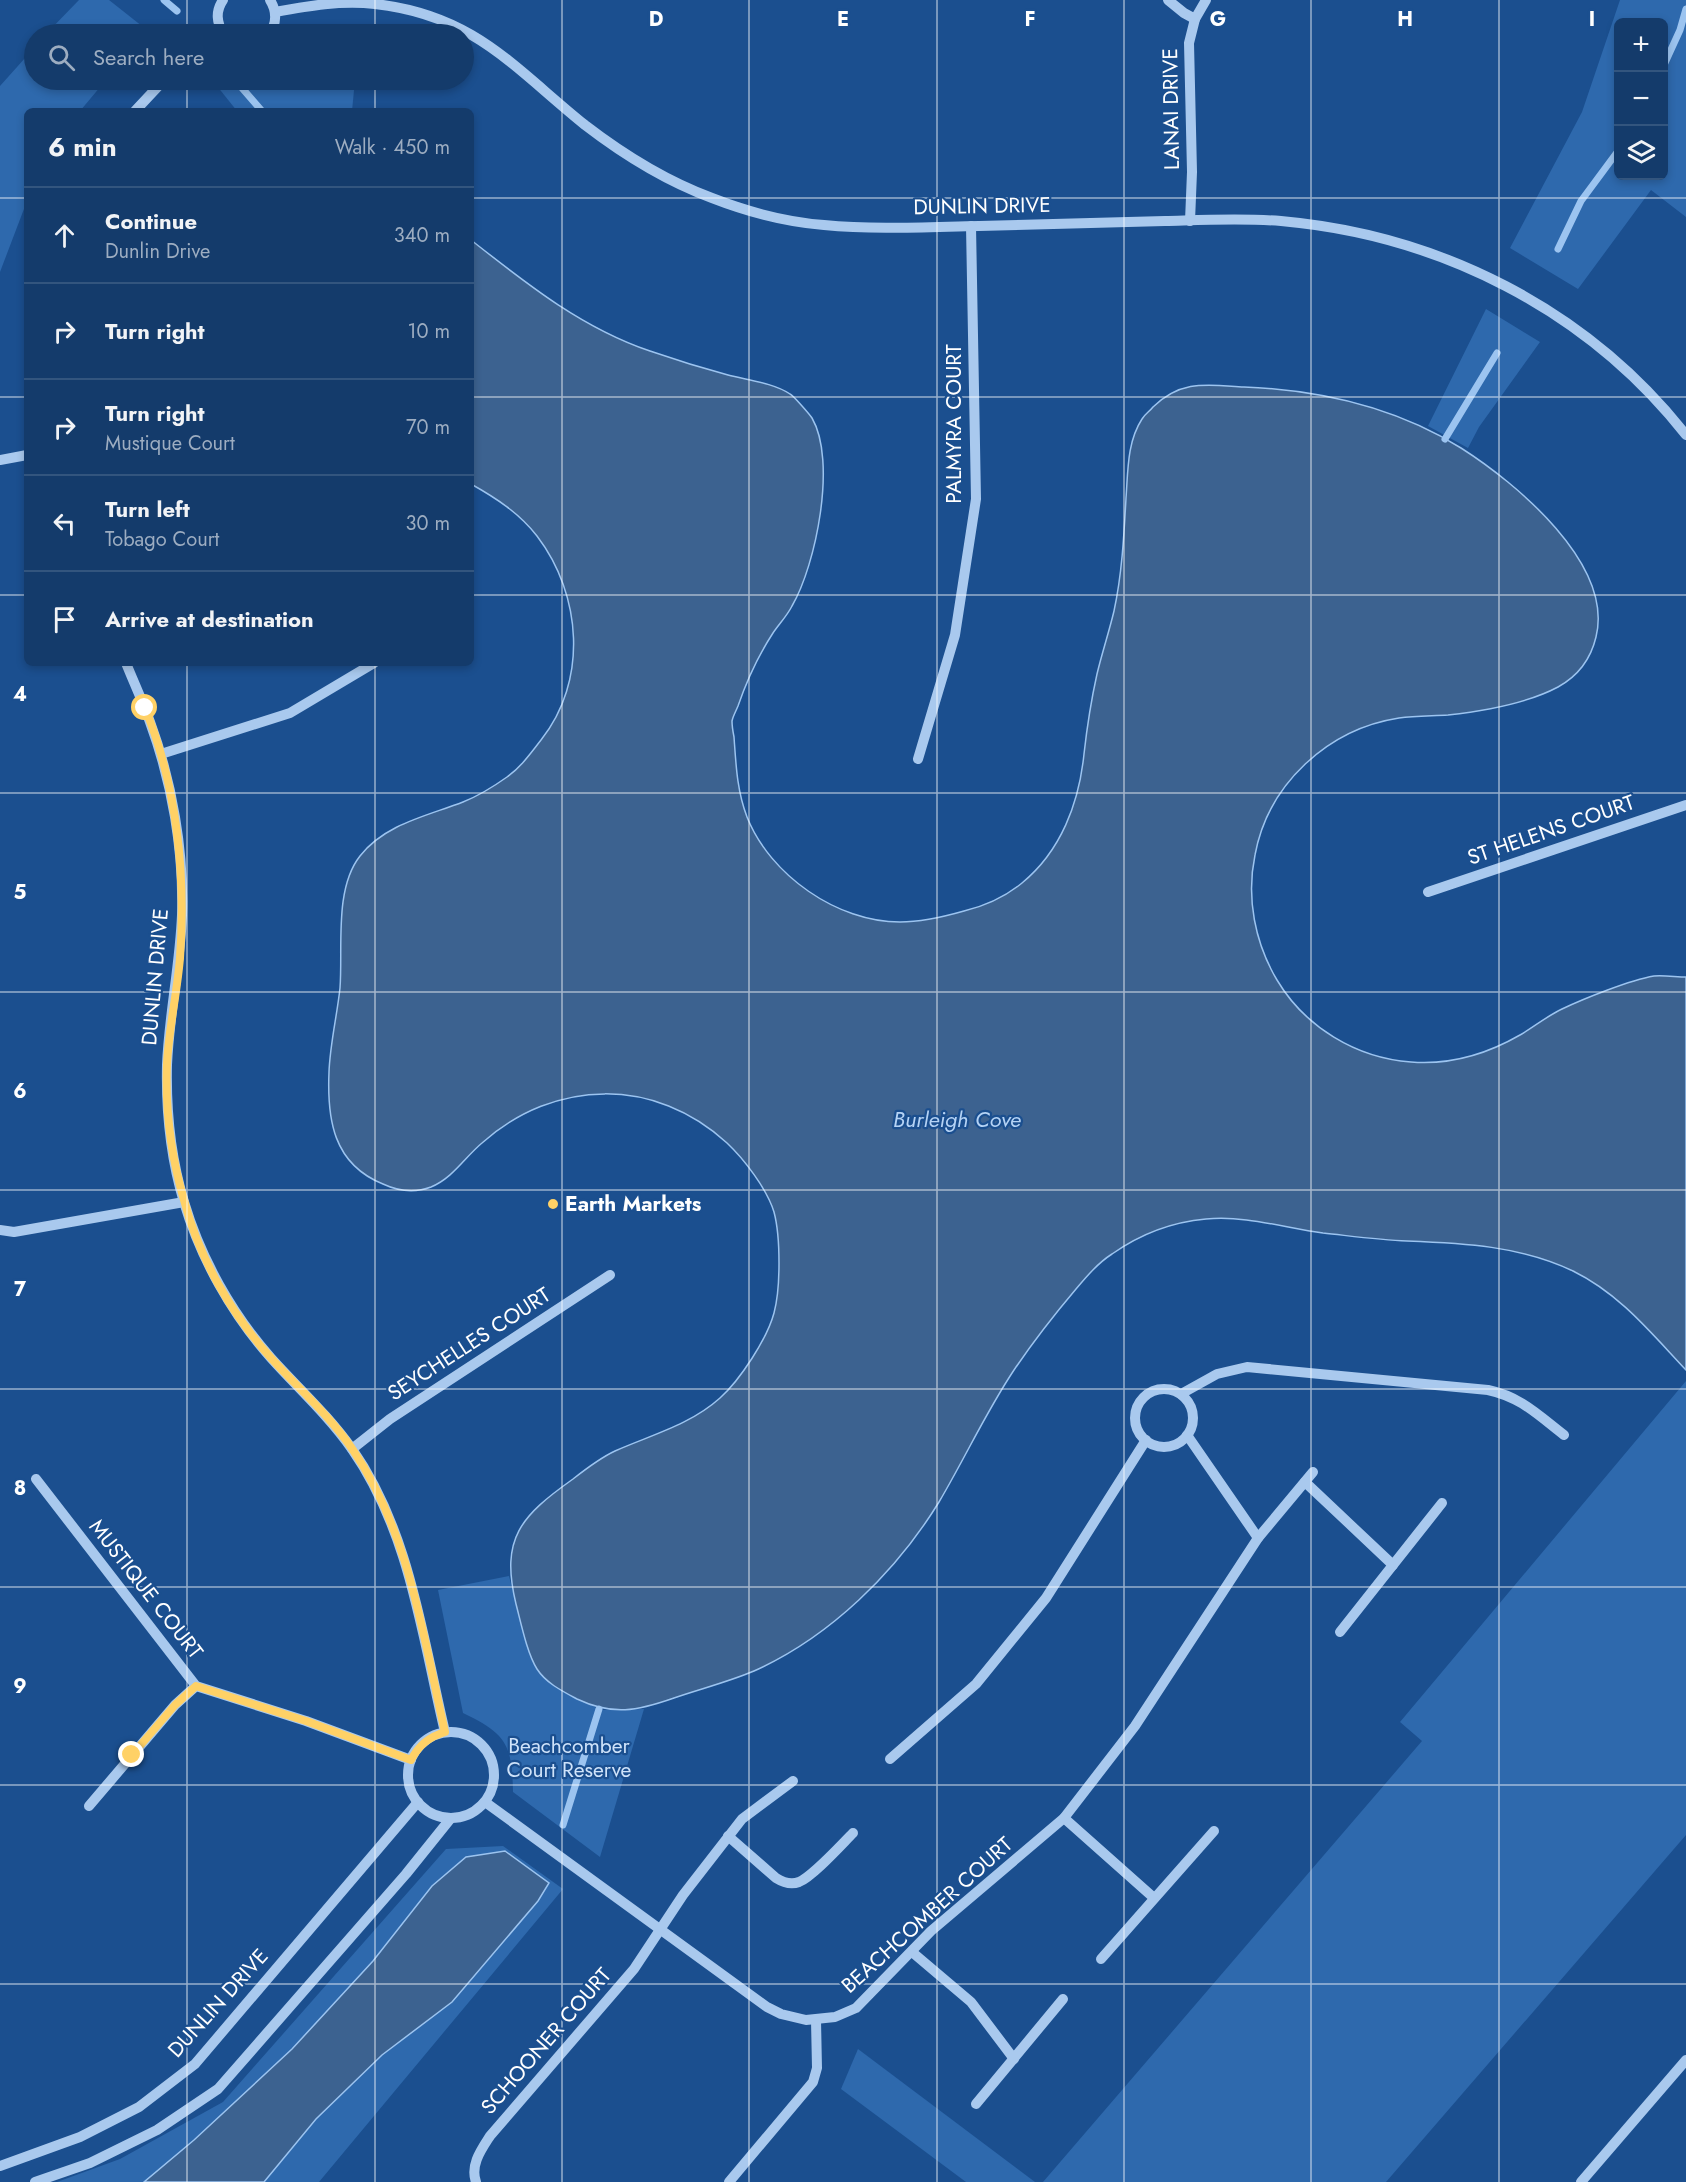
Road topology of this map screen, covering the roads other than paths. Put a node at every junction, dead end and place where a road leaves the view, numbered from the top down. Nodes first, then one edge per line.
1 (223, 0) edge
2 (270, 0) edge
3 (1168, 0) edge
4 (1206, 0) edge
5 (403, 4) edge
6 (275, 12) junction
7 (1195, 19) junction
8 (218, 24) edge
9 (274, 24) edge
10 (452, 24) edge
11 (474, 36) edge
12 (155, 90) edge
13 (138, 108) edge
14 (1190, 221) junction
15 (971, 226) junction
16 (1686, 435) edge
17 (24, 456) edge
18 (0, 460) edge
19 (127, 666) edge
20 (369, 666) edge
21 (161, 754) junction
22 (918, 759) dead end
23 (1686, 805) edge
24 (1428, 892) dead end
25 (184, 1202) junction
26 (0, 1230) edge
27 (610, 1275) dead end
28 (1181, 1395) junction
29 (1187, 1435) junction
30 (1564, 1435) dead end
31 (1146, 1440) junction
32 (352, 1449) junction
33 (1313, 1472) dead end
34 (36, 1479) dead end
35 (1305, 1482) junction
36 (1442, 1503) dead end
37 (1258, 1538) junction
38 (1393, 1565) junction
39 (1340, 1632) dead end
40 (196, 1686) junction
41 (445, 1732) junction
42 (890, 1759) dead end
43 (411, 1760) junction
44 (793, 1781) dead end
45 (418, 1802) junction
46 (485, 1802) junction
47 (89, 1806) dead end
48 (451, 1818) junction
49 (1064, 1818) junction
50 (1214, 1831) dead end
51 (853, 1833) dead end
52 (728, 1836) junction
53 (1154, 1898) junction
54 (660, 1930) junction
55 (912, 1952) junction
56 (1101, 1959) dead end
57 (1063, 1999) dead end
58 (816, 2020) junction
59 (1014, 2059) junction
60 (1686, 2060) edge
61 (976, 2104) dead end
62 (0, 2166) edge
63 (35, 2182) edge
64 (476, 2182) edge
65 (729, 2182) edge
66 (1581, 2182) edge

1 - 8 street
2 - 6 street
3 - 7 street
4 - 7 street, LANAI DRIVE
5 - 6 street, DUNLIN DRIVE
5 - 10 street, DUNLIN DRIVE
6 - 9 street
7 - 14 street, LANAI DRIVE
11 - 15 street, DUNLIN DRIVE
12 - 13 street
14 - 15 street, DUNLIN DRIVE
14 - 16 street, DUNLIN DRIVE
15 - 22 street, PALMYRA COURT
17 - 18 street
19 - 21 street, DUNLIN DRIVE
20 - 21 street
21 - 25 street, DUNLIN DRIVE
23 - 24 street, ST HELENS COURT
25 - 26 street
25 - 32 street, DUNLIN DRIVE
27 - 32 street, SEYCHELLES COURT
28 - 29 street
28 - 30 street
28 - 31 street
29 - 31 street
29 - 37 street
31 - 42 street
32 - 41 street, DUNLIN DRIVE
33 - 35 street, BEACHCOMBER COURT
34 - 40 street, MUSTIQUE COURT
35 - 37 street, BEACHCOMBER COURT
35 - 38 street
36 - 38 street
37 - 49 street, BEACHCOMBER COURT
38 - 39 street
40 - 43 street, MUSTIQUE COURT
40 - 47 street
41 - 43 street
41 - 46 street
43 - 45 street
44 - 52 street, SCHOONER COURT
45 - 48 street
45 - 62 street, DUNLIN DRIVE
46 - 48 street
46 - 54 street, BEACHCOMBER COURT
48 - 63 street
49 - 53 street
49 - 55 street, BEACHCOMBER COURT
50 - 53 street
51 - 52 street
52 - 54 street, SCHOONER COURT
53 - 56 street
54 - 58 street, BEACHCOMBER COURT
54 - 64 street, SCHOONER COURT
55 - 58 street, BEACHCOMBER COURT
55 - 59 street
57 - 59 street
58 - 65 street
59 - 61 street
60 - 66 street

